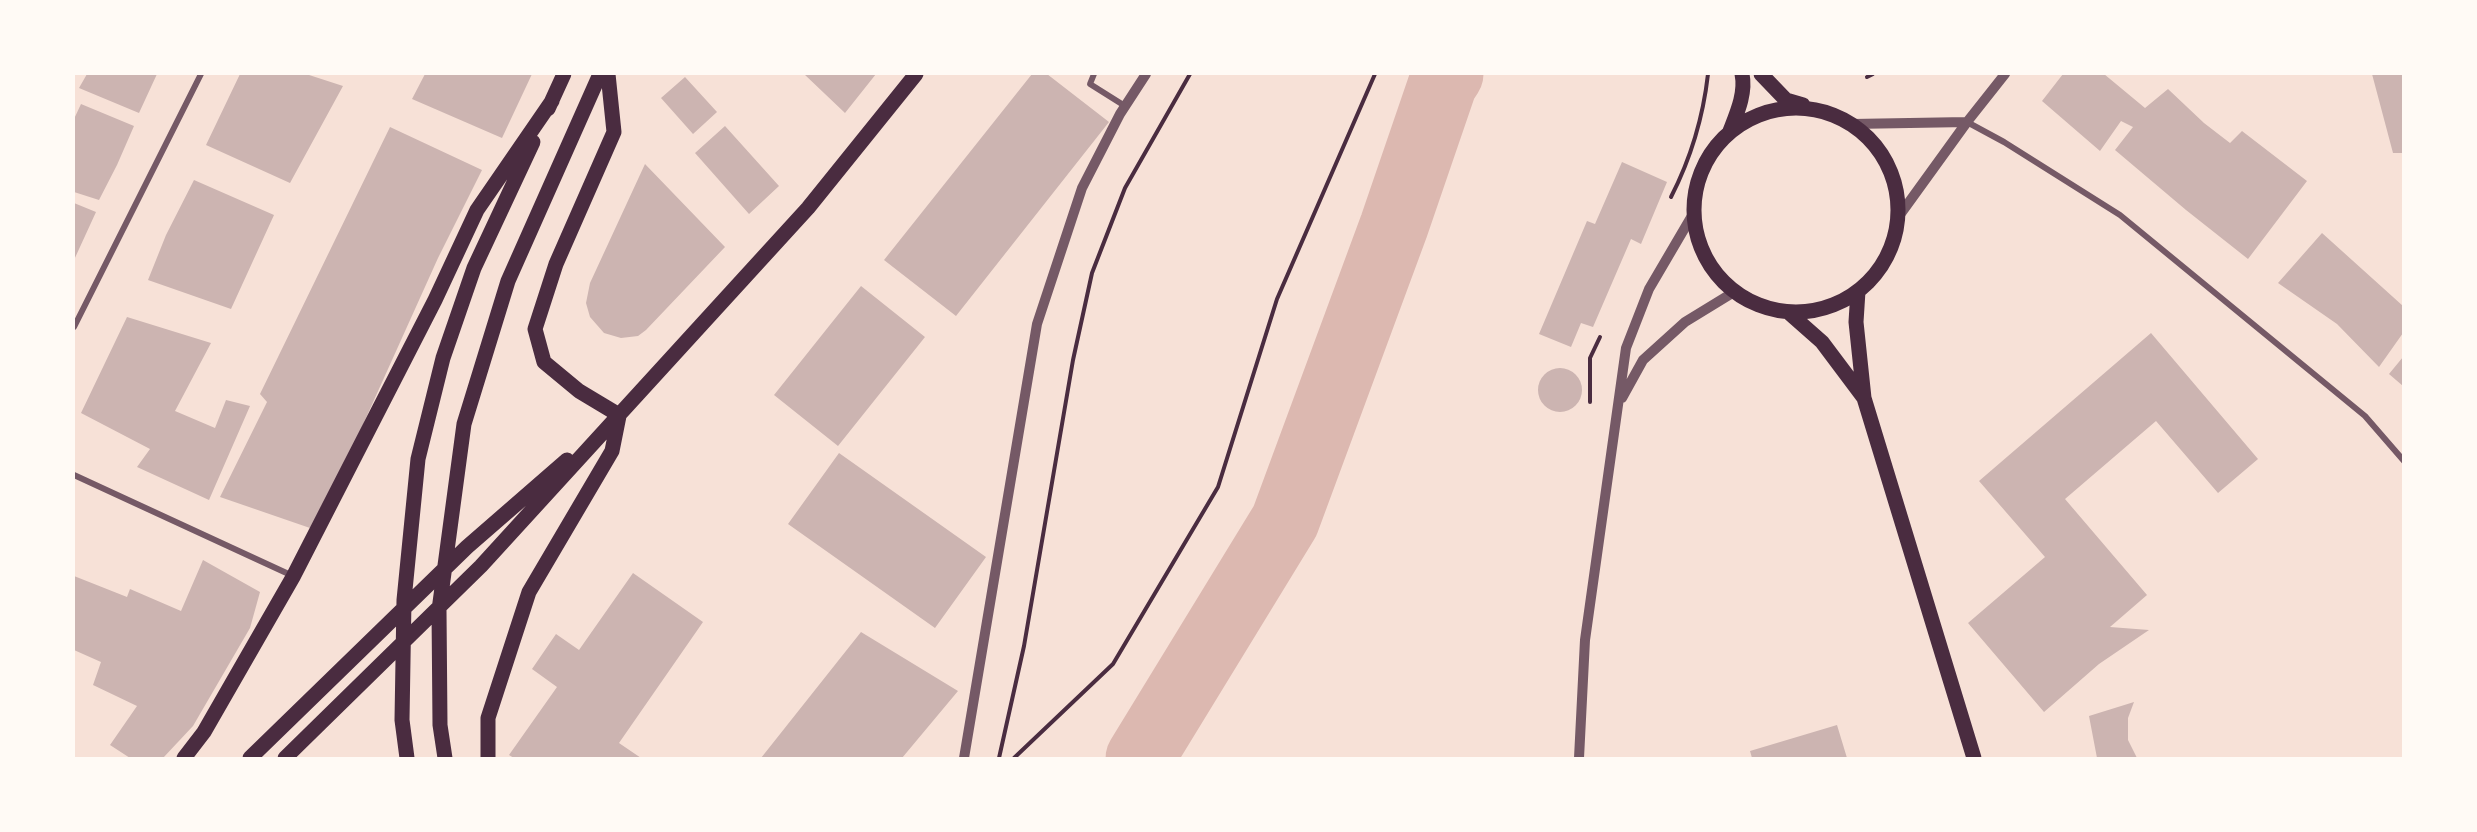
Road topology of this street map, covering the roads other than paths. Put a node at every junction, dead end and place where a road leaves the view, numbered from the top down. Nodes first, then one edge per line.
1 (201, 74) edge
2 (564, 74) edge
3 (600, 74) edge
4 (608, 74) edge
5 (916, 74) edge
6 (1094, 74) edge
7 (1146, 74) edge
8 (1742, 74) edge
9 (1761, 74) edge
10 (2006, 74) edge
11 (552, 101) junction
12 (1125, 106) junction
13 (1823, 111) junction
14 (1967, 122) junction
15 (1852, 124) junction
16 (1730, 131) junction
17 (1693, 214) junction
18 (1899, 216) junction
19 (1858, 291) junction
20 (1734, 292) junction
21 (1788, 312) junction
22 (74, 327) edge
23 (1864, 398) junction
24 (1619, 404) junction
25 (619, 415) junction
26 (2403, 461) edge
27 (74, 475) edge
28 (293, 576) junction
29 (184, 759) edge
30 (250, 759) edge
31 (285, 759) edge
32 (407, 759) edge
33 (445, 759) edge
34 (488, 759) edge
35 (964, 759) edge
36 (1579, 759) edge
37 (1974, 759) edge

1 - 22 street
2 - 11 main road
3 - 33 main road
4 - 25 main road
5 - 25 main road
6 - 12 street
7 - 12 street
8 - 16 main road
9 - 13 main road
10 - 14 street
11 - 28 main road
11 - 32 main road
12 - 35 street
13 - 15 main road
13 - 16 main road
14 - 15 street
14 - 18 street
14 - 26 street
15 - 18 main road
16 - 17 main road
17 - 20 main road
17 - 24 street
18 - 19 main road
19 - 21 main road
19 - 23 main road
20 - 21 main road
20 - 24 street
21 - 23 main road
23 - 37 main road
24 - 36 street
25 - 30 main road
25 - 31 main road
25 - 34 main road
27 - 28 street
28 - 29 main road

